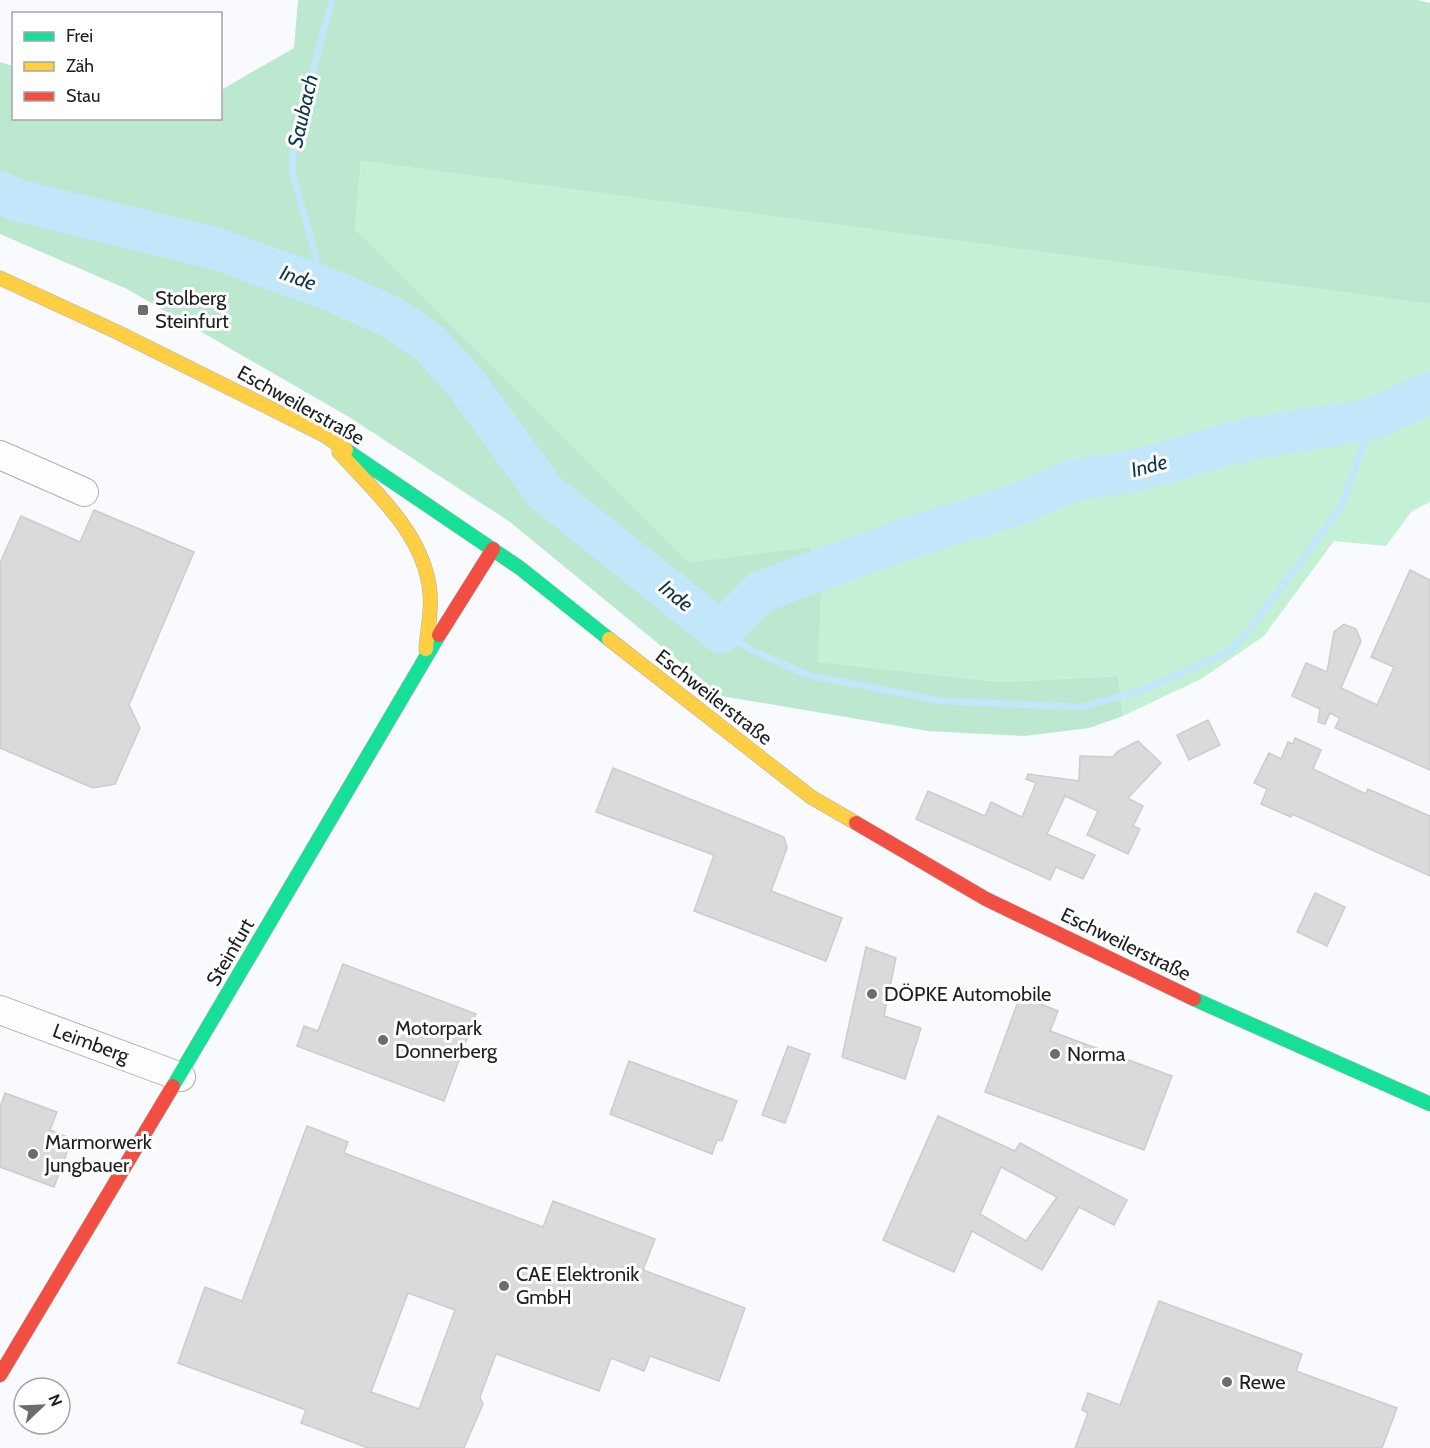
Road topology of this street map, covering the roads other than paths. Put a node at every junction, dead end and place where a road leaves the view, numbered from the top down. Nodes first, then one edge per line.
1 (0, 278) edge
2 (324, 435) junction
3 (0, 455) edge
4 (84, 492) dead end
5 (493, 549) junction
6 (426, 655) junction
7 (0, 1010) edge
8 (181, 1077) junction
9 (1430, 1104) edge
10 (0, 1375) edge

1 - 2 main road, Eschweilerstraße
2 - 5 main road, Eschweilerstraße
2 - 6 main road
3 - 4 street
5 - 6 main road, Steinfurt
5 - 9 main road, Eschweilerstraße
6 - 8 main road, Steinfurt
7 - 8 street, Leimberg
8 - 10 main road, Steinfurt

